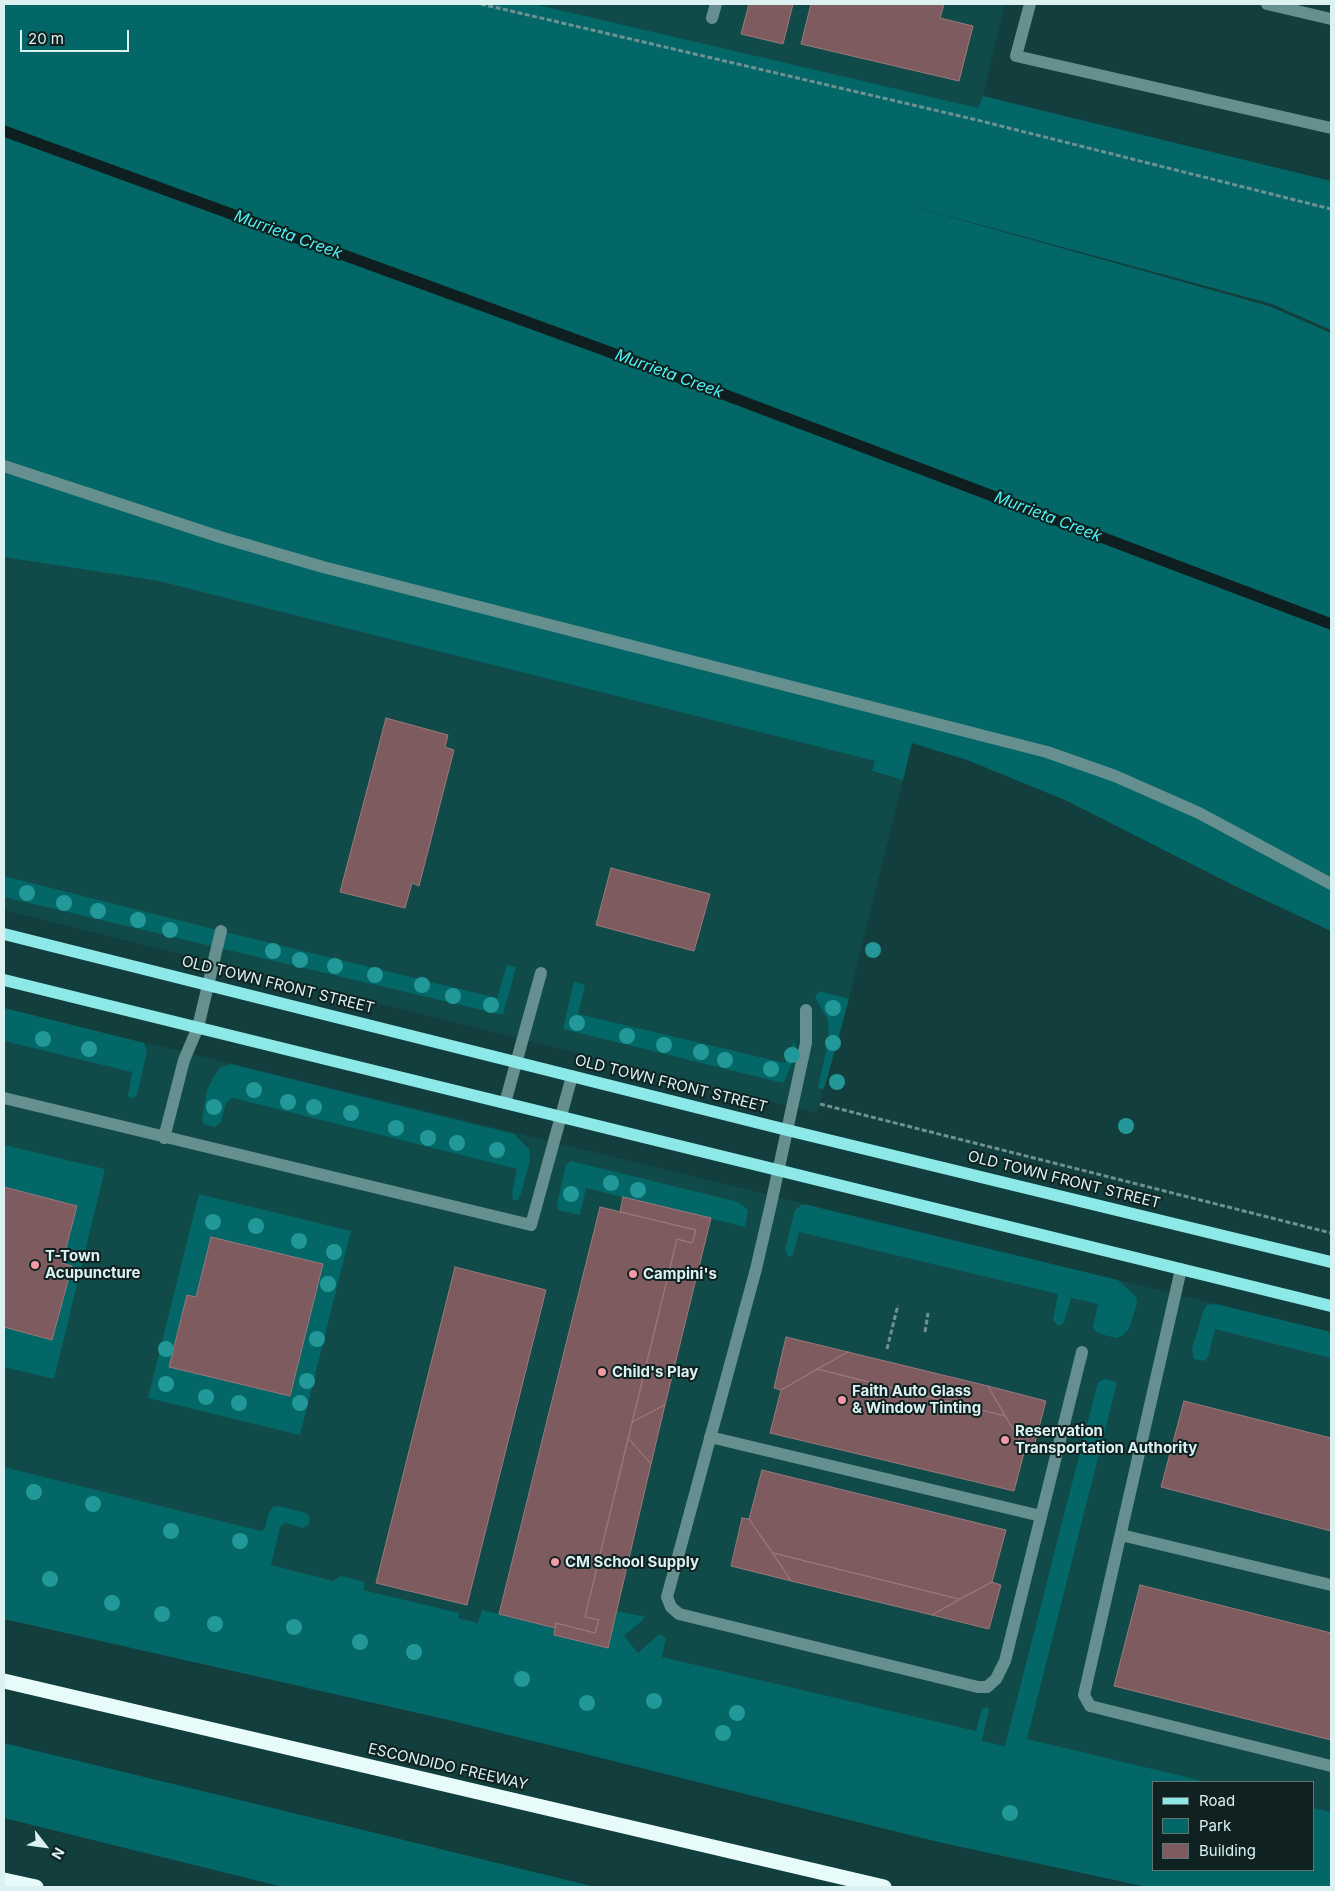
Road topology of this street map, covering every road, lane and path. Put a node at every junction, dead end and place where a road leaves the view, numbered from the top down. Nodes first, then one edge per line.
1 (481, 4) edge
2 (716, 4) edge
3 (1030, 4) edge
4 (1267, 4) edge
5 (712, 18) dead end
6 (1331, 19) edge
7 (1331, 128) edge
8 (1331, 209) edge
9 (4, 466) edge
10 (1331, 884) edge
11 (221, 931) dead end
12 (4, 934) edge
13 (541, 973) dead end
14 (4, 980) edge
15 (208, 984) junction
16 (806, 1010) dead end
17 (198, 1028) junction
18 (517, 1062) junction
19 (572, 1076) junction
20 (4, 1098) edge
21 (505, 1103) junction
22 (820, 1104) dead end
23 (560, 1117) junction
24 (787, 1130) junction
25 (164, 1138) junction
26 (778, 1170) junction
27 (1331, 1233) edge
28 (1331, 1262) edge
29 (1181, 1269) junction
30 (898, 1305) dead end
31 (1331, 1306) edge
32 (928, 1313) dead end
33 (925, 1332) dead end
34 (887, 1349) dead end
35 (1082, 1352) dead end
36 (710, 1438) junction
37 (1041, 1516) junction
38 (1120, 1535) junction
39 (1331, 1585) edge
40 (4, 1681) edge
41 (1331, 1766) edge
42 (4, 1880) edge
43 (36, 1887) edge
44 (884, 1887) edge

1 - 8 path
2 - 5 street
3 - 7 street
4 - 6 street
9 - 10 street
11 - 15 street
12 - 15 main road, OLD TOWN FRONT STREET
13 - 18 street
14 - 17 main road
15 - 17 street
15 - 18 main road, OLD TOWN FRONT STREET
16 - 24 street
17 - 21 main road
17 - 25 street
18 - 19 main road, OLD TOWN FRONT STREET
18 - 21 street
19 - 23 street
19 - 24 main road, OLD TOWN FRONT STREET
20 - 25 street
21 - 23 main road
22 - 27 path
23 - 25 street
23 - 26 main road
24 - 26 street
24 - 28 main road, OLD TOWN FRONT STREET
26 - 29 main road
26 - 36 street
29 - 31 main road
29 - 38 street
30 - 34 path
32 - 33 path
35 - 37 street
36 - 37 street
36 - 37 street
38 - 39 street
38 - 41 street
40 - 44 highway, ESCONDIDO FREEWAY
42 - 43 highway

